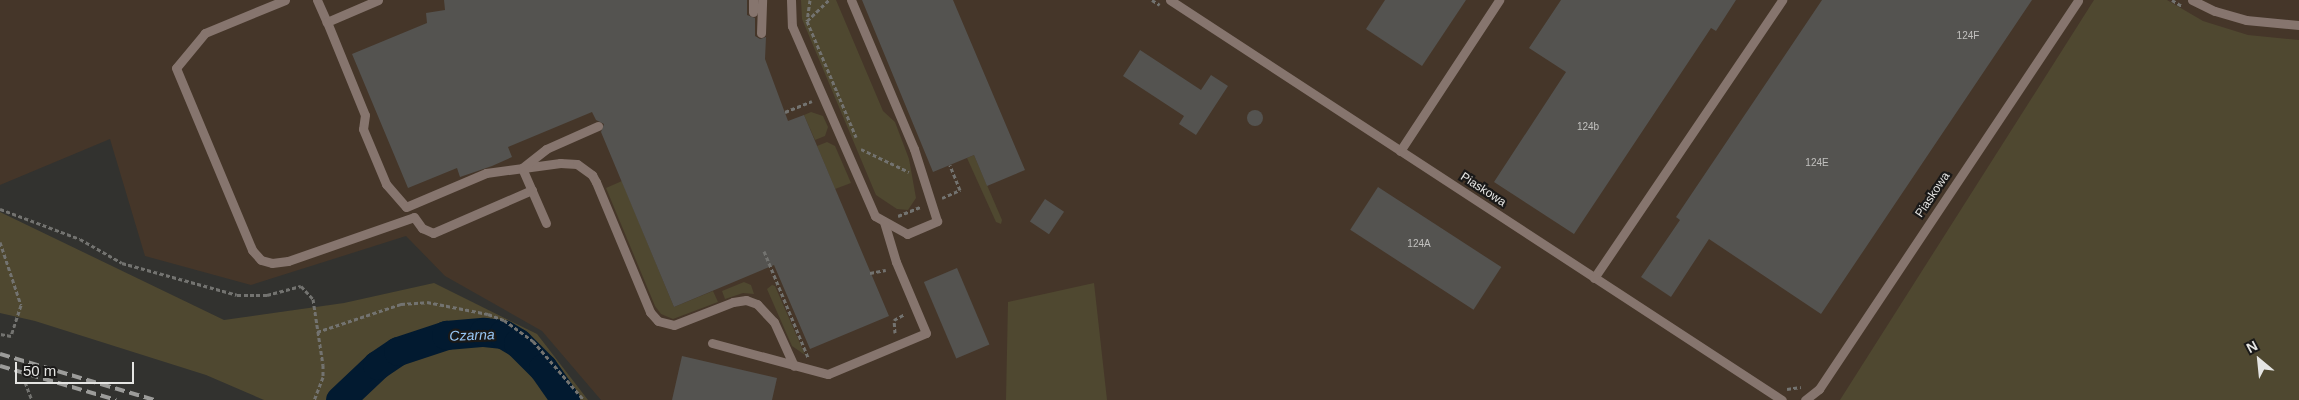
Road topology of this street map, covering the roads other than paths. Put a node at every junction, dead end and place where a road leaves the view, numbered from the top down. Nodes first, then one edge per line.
1 (285, 0) edge
2 (317, 0) edge
3 (378, 0) edge
4 (753, 0) edge
5 (762, 0) edge
6 (791, 0) edge
7 (851, 0) edge
8 (1170, 0) edge
9 (1499, 0) edge
10 (1782, 0) edge
11 (2078, 0) edge
12 (2192, 0) edge
13 (753, 12) dead end
14 (327, 22) junction
15 (2299, 25) edge
16 (761, 33) dead end
17 (598, 126) dead end
18 (1400, 151) junction
19 (522, 168) junction
20 (532, 190) junction
21 (406, 207) junction
22 (414, 217) junction
23 (884, 222) junction
24 (546, 223) dead end
25 (1594, 278) junction
26 (712, 343) dead end
27 (794, 366) junction
28 (1782, 400) edge
29 (1805, 400) edge

1 - 22 lane
2 - 14 lane
3 - 14 lane
4 - 13 lane
5 - 16 lane
6 - 23 lane
7 - 23 lane
8 - 18 lane, Piaskowa
9 - 18 lane
10 - 25 lane
11 - 29 lane, Piaskowa
12 - 15 lane
14 - 21 lane
17 - 19 lane
18 - 25 lane, Piaskowa
19 - 20 lane
19 - 21 lane
19 - 27 lane
20 - 22 lane
20 - 24 lane
21 - 22 lane
23 - 27 lane
25 - 28 lane, Piaskowa
26 - 27 lane

